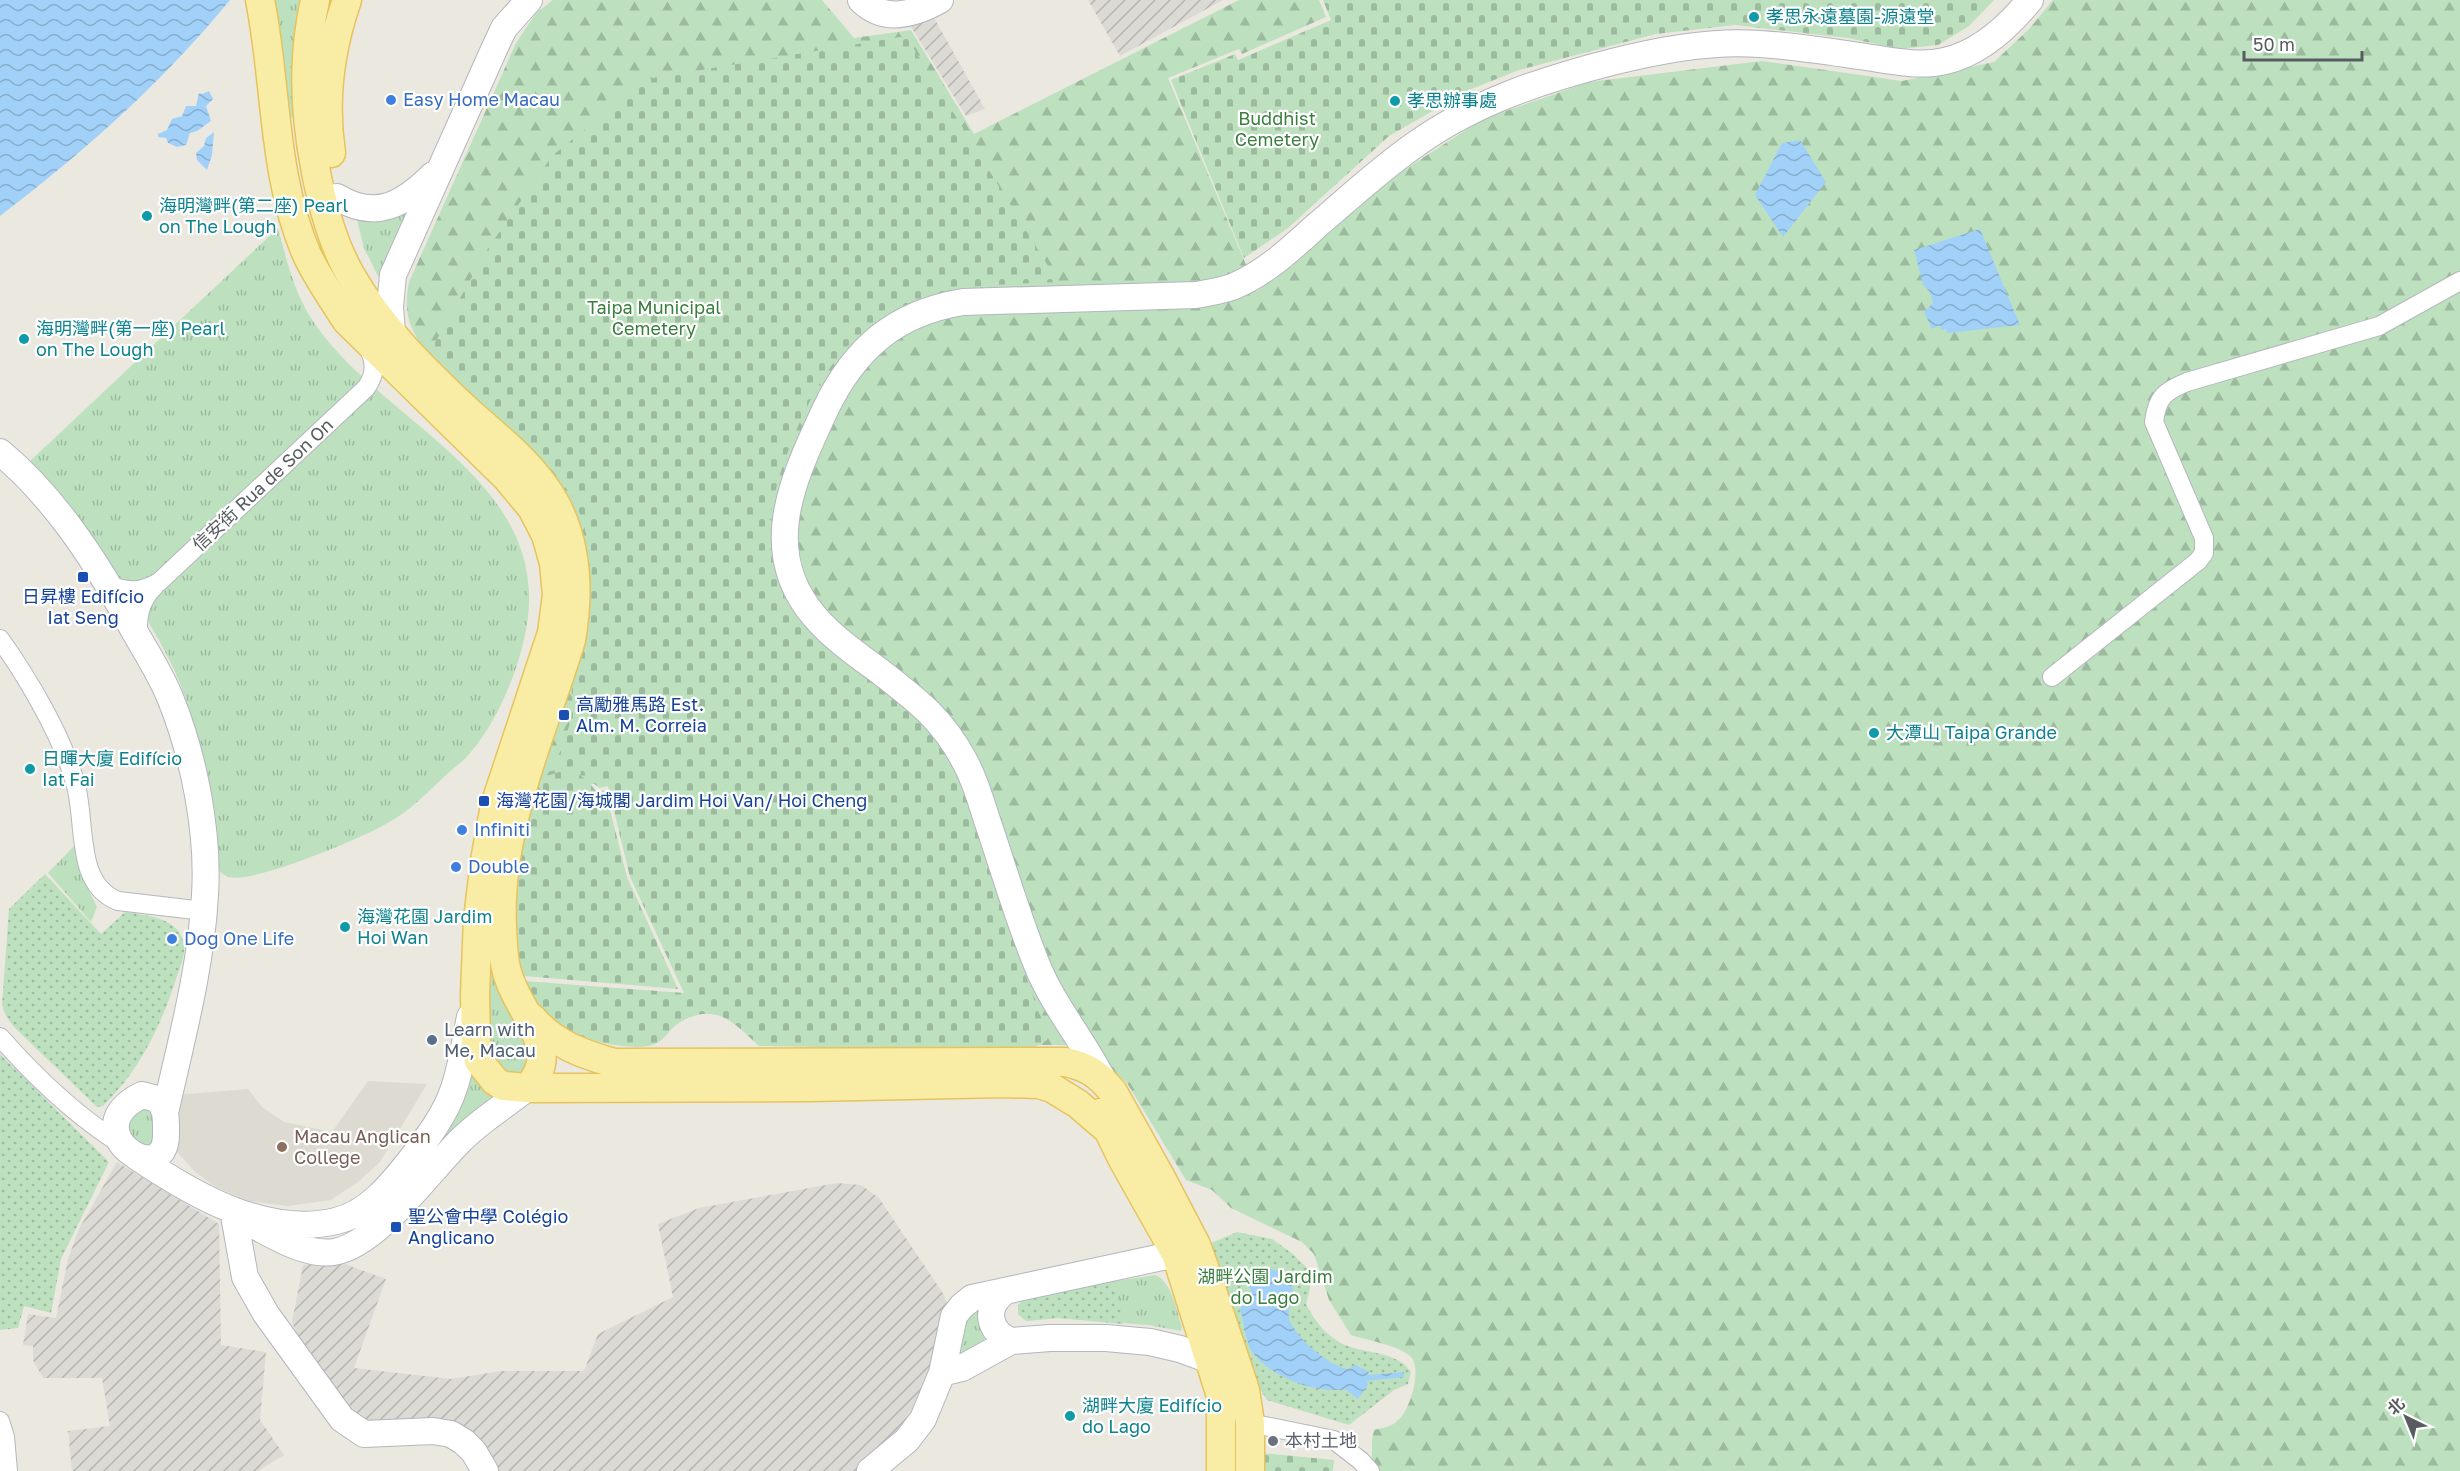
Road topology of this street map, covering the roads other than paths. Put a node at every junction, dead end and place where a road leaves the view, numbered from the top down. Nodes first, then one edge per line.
1 (300, 0) edge
2 (315, 0) edge
3 (346, 0) edge
4 (529, 0) edge
5 (861, 0) edge
6 (940, 0) edge
7 (2030, 0) edge
8 (261, 7) edge
9 (302, 118) junction
10 (440, 168) junction
11 (337, 196) junction
12 (2460, 280) edge
13 (379, 341) junction
14 (0, 452) edge
15 (159, 582) junction
16 (108, 585) junction
17 (138, 638) junction
18 (0, 639) edge
19 (2052, 677) dead end
20 (204, 911) junction
21 (475, 994) junction
22 (1056, 1002) junction
23 (521, 1005) junction
24 (0, 1023) edge
25 (182, 1033) junction
26 (3, 1041) edge
27 (1065, 1062) junction
28 (1102, 1078) junction
29 (527, 1088) junction
30 (132, 1102) junction
31 (165, 1113) junction
32 (87, 1119) junction
33 (1107, 1129) junction
34 (166, 1141) junction
35 (131, 1151) junction
36 (403, 1186) junction
37 (222, 1204) junction
38 (336, 1221) junction
39 (270, 1234) junction
40 (1176, 1254) junction
41 (244, 1274) junction
42 (1211, 1287) junction
43 (1004, 1292) junction
44 (1011, 1341) junction
45 (1210, 1360) junction
46 (942, 1373) junction
47 (1237, 1423) junction
48 (3, 1429) edge
49 (8, 1471) edge
50 (485, 1471) edge
51 (870, 1471) edge
52 (1221, 1471) edge
53 (1250, 1471) edge
54 (1370, 1471) edge

1 - 9 main road
2 - 9 main road
3 - 11 main road
4 - 10 street
5 - 6 street
7 - 22 street
8 - 13 main road
9 - 13 main road
10 - 11 street
10 - 13 street
11 - 13 main road
12 - 19 street
13 - 15 street, 信安街 Rua de Son On
13 - 21 main road
13 - 23 main road
14 - 16 street
15 - 16 street, 信安街 Rua de Son On
15 - 17 street
16 - 17 street
17 - 20 street
18 - 20 street
20 - 25 street
21 - 29 main road
21 - 36 street
22 - 27 street
22 - 28 street
23 - 27 main road
23 - 29 main road
24 - 26 street
25 - 30 street
25 - 31 street
26 - 32 street
27 - 28 main road
27 - 33 main road
28 - 42 main road
29 - 33 main road
29 - 36 street
30 - 31 street
30 - 32 street
30 - 35 street
31 - 34 street
32 - 35 street
33 - 40 main road
34 - 35 street
34 - 37 street
35 - 37 street
36 - 38 street
36 - 39 street
37 - 38 street
37 - 39 street
37 - 41 street
38 - 39 street
39 - 41 street
40 - 42 street
40 - 43 street
40 - 45 main road
41 - 50 street
42 - 47 main road
43 - 44 street
43 - 46 street
44 - 45 street
44 - 46 street
45 - 47 main road
46 - 51 street
47 - 52 main road
47 - 53 main road
47 - 54 street
48 - 49 street

